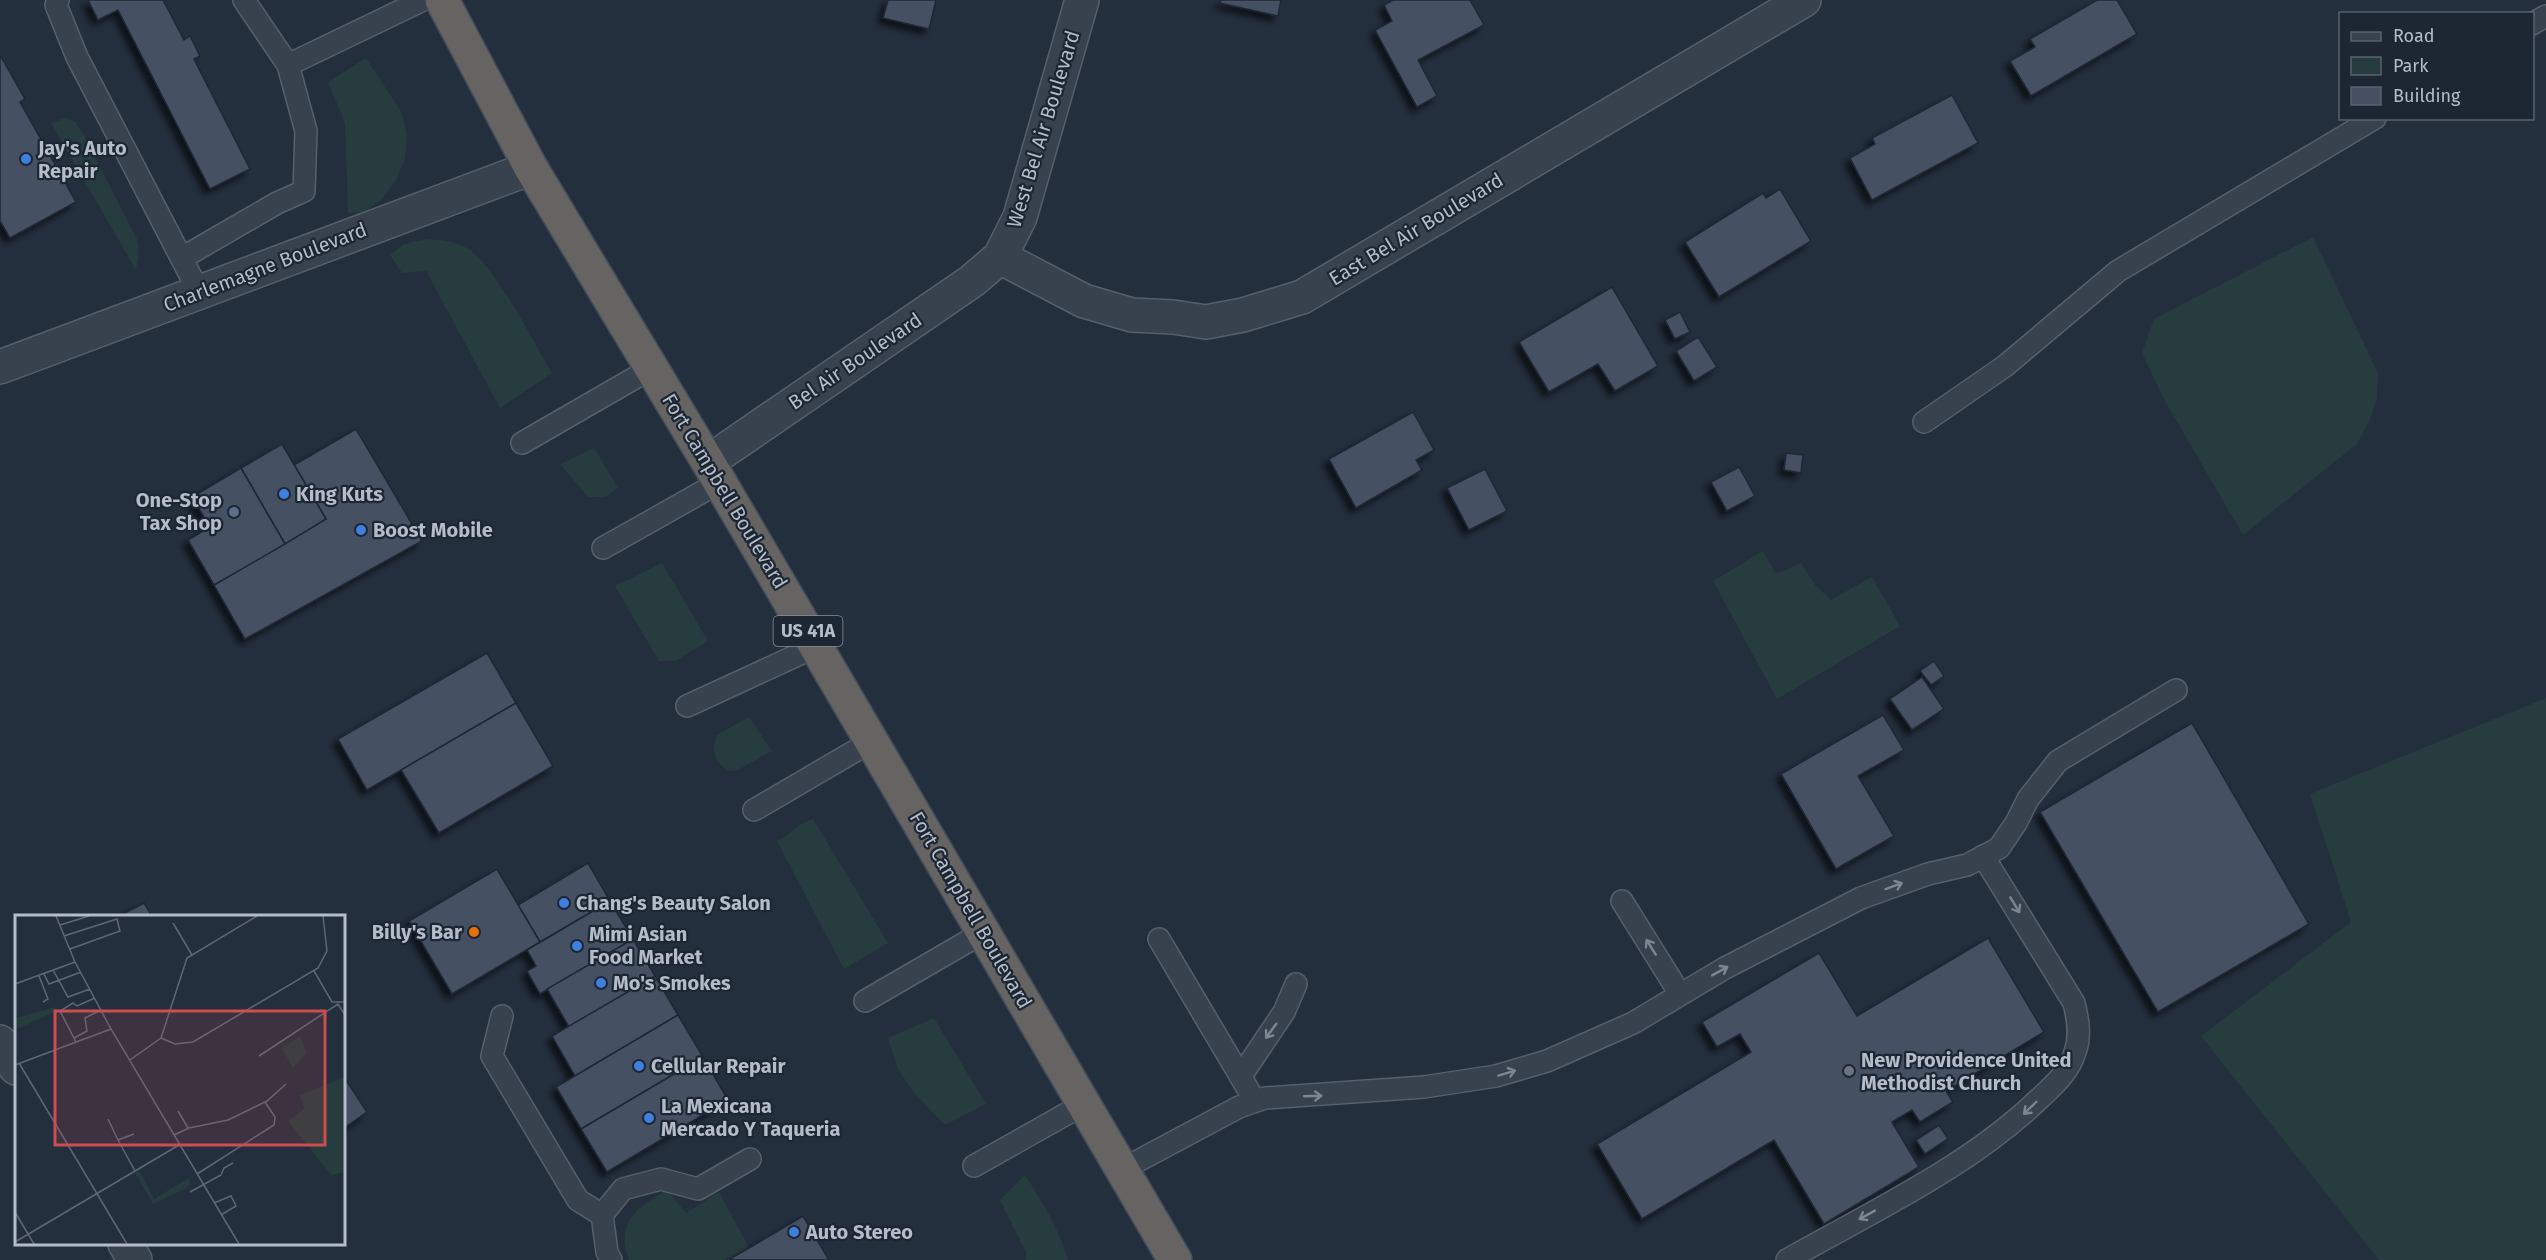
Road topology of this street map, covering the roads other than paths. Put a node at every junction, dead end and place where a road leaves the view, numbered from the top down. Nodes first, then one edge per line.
1 (58, 0) edge
2 (244, 0) edge
3 (423, 0) edge
4 (442, 0) edge
5 (1082, 0) edge
6 (1804, 0) edge
7 (288, 65) junction
8 (2372, 120) edge
9 (531, 168) junction
10 (1000, 257) junction
11 (182, 258) junction
12 (199, 292) junction
13 (0, 367) edge
14 (652, 369) junction
15 (1924, 422) dead end
16 (522, 443) dead end
17 (714, 472) junction
18 (603, 548) dead end
19 (817, 646) junction
20 (2176, 690) dead end
21 (687, 706) dead end
22 (872, 741) junction
23 (754, 810) dead end
24 (1983, 856) junction
25 (1622, 901) dead end
26 (984, 932) junction
27 (1159, 939) dead end
28 (1296, 984) dead end
29 (1680, 994) junction
30 (865, 1001) dead end
31 (502, 1016) dead end
32 (0, 1042) edge
33 (15, 1066) edge
34 (1241, 1076) junction
35 (1255, 1101) junction
36 (1084, 1104) junction
37 (750, 1159) dead end
38 (974, 1166) dead end
39 (1122, 1169) junction
40 (602, 1215) junction
41 (126, 1245) edge
42 (135, 1260) edge
43 (611, 1260) edge
44 (1175, 1260) edge
45 (1787, 1260) edge

1 - 11 lane
2 - 7 lane
3 - 7 lane
4 - 9 highway, Fort Campbell Boulevard / US 41A
5 - 10 street, West Bel Air Boulevard
6 - 10 street, East Bel Air Boulevard
7 - 11 lane
8 - 15 lane
9 - 12 street, Charlemagne Boulevard
9 - 14 highway, Fort Campbell Boulevard / US 41A
10 - 17 street, Bel Air Boulevard
11 - 12 lane
12 - 13 street, Charlemagne Boulevard
14 - 16 lane
14 - 17 highway, Fort Campbell Boulevard / US 41A
17 - 18 lane
17 - 19 highway, Fort Campbell Boulevard / US 41A
19 - 21 lane
19 - 22 highway, Fort Campbell Boulevard / US 41A
20 - 24 lane
22 - 23 lane
22 - 26 highway, Fort Campbell Boulevard / US 41A
29 -> 24 lane
24 -> 45 lane
29 -> 25 lane
26 - 30 lane
26 - 36 highway, Fort Campbell Boulevard / US 41A
27 - 34 lane
28 -> 34 lane
35 -> 29 lane
31 - 40 lane
32 - 33 street
34 - 35 lane
35 - 39 lane
36 - 38 lane
36 - 39 highway, Fort Campbell Boulevard / US 41A
37 - 40 lane
39 - 44 highway, Fort Campbell Boulevard / US 41A
40 - 43 lane
41 - 42 street

